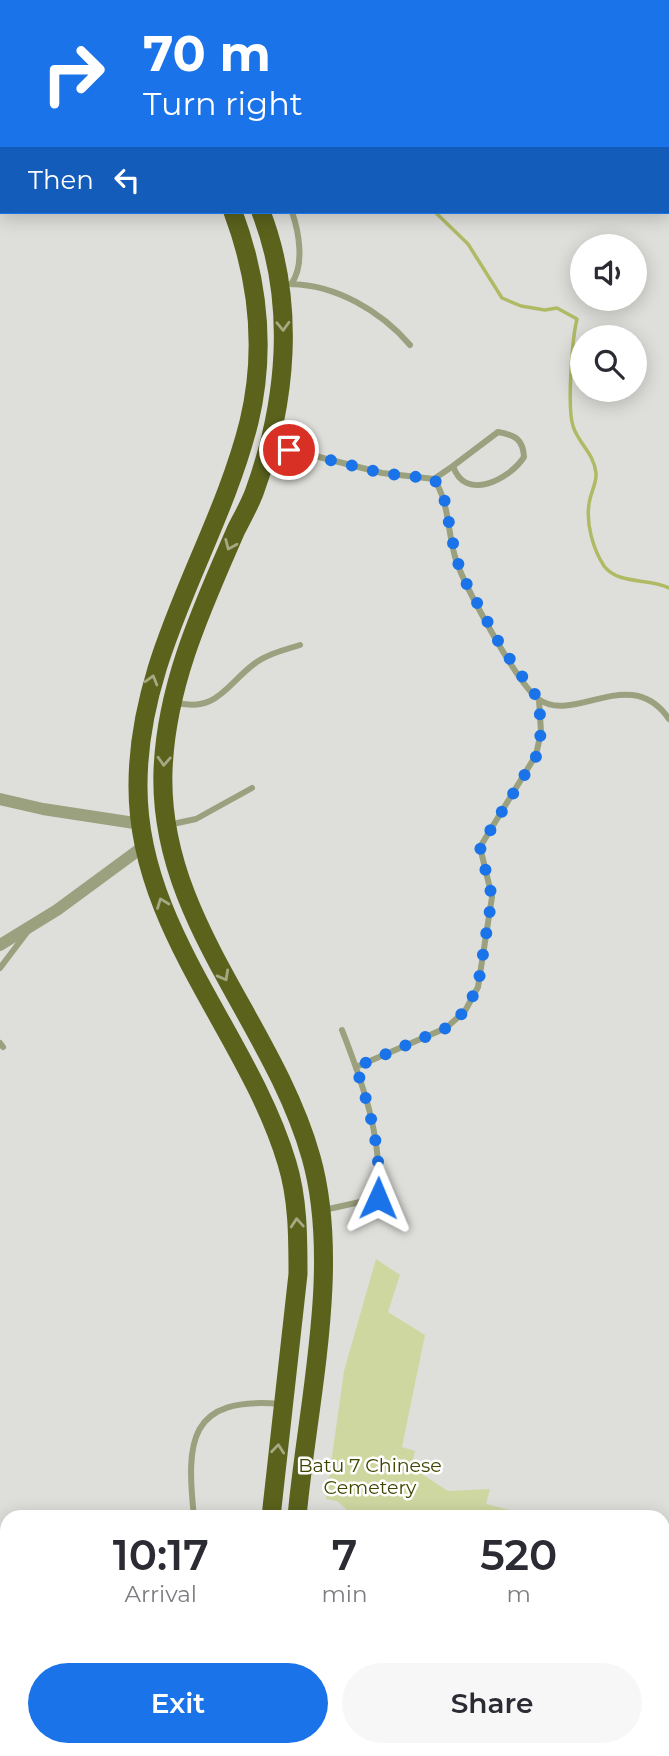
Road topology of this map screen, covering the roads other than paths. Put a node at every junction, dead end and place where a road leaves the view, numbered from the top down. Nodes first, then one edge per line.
1 (234, 214) edge
2 (262, 214) edge
3 (293, 214) edge
4 (286, 287) junction
5 (410, 345) dead end
6 (270, 444) junction
7 (453, 466) junction
8 (434, 479) junction
9 (300, 645) dead end
10 (539, 700) junction
11 (172, 701) junction
12 (669, 719) edge
13 (252, 788) dead end
14 (0, 799) edge
15 (141, 824) junction
16 (165, 825) junction
17 (144, 846) junction
18 (30, 928) junction
19 (0, 945) edge
20 (0, 968) edge
21 (342, 1030) dead end
22 (356, 1067) junction
23 (322, 1210) junction
24 (283, 1404) junction
25 (194, 1510) edge
26 (272, 1510) edge
27 (298, 1510) edge

15 -> 1 highway
2 - 4 highway
3 - 4 lane
4 - 5 lane
4 -> 6 highway
6 - 8 lane
6 -> 11 highway
7 - 7 lane
7 - 8 lane
8 - 10 lane
9 - 11 lane
10 - 12 lane
10 - 22 lane
11 -> 16 highway
13 - 16 lane
14 - 15 street
15 - 17 highway
16 -> 23 highway
17 - 18 street
24 -> 17 highway
18 - 19 street
18 - 20 lane
21 - 22 lane
22 - 23 lane
23 - 27 highway
24 - 25 lane
26 -> 24 highway

